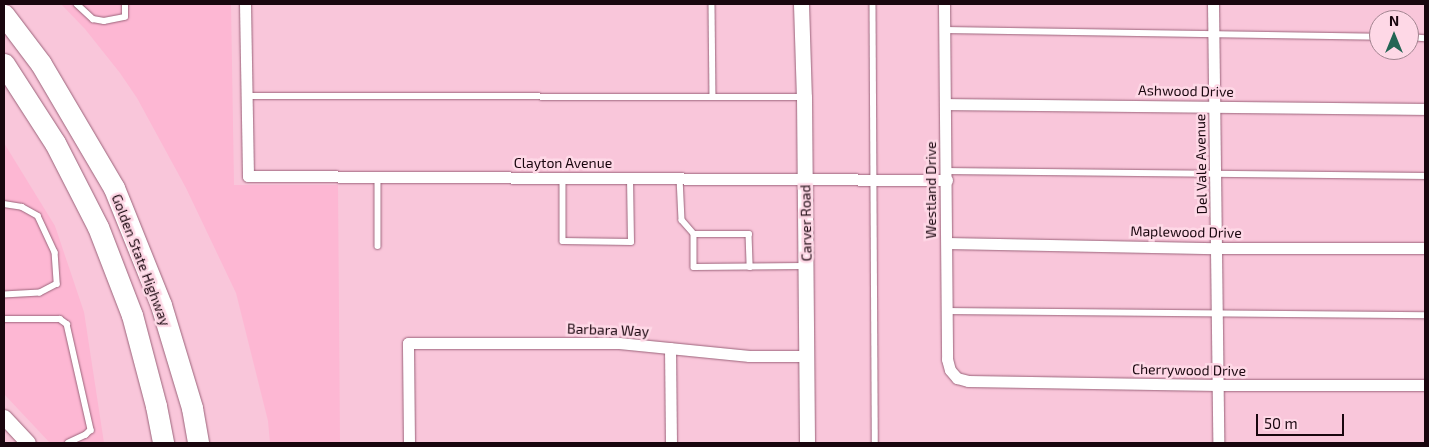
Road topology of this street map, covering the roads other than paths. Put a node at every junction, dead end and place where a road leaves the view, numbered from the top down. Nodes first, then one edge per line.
1 (77, 4) edge
2 (125, 4) edge
3 (245, 4) edge
4 (712, 4) edge
5 (801, 4) edge
6 (873, 4) edge
7 (944, 4) edge
8 (1213, 4) edge
9 (6, 17) edge
10 (945, 30) junction
11 (1214, 33) junction
12 (1369, 36) edge
13 (4, 64) edge
14 (4, 76) edge
15 (713, 97) junction
16 (804, 97) junction
17 (246, 102) junction
18 (31, 103) junction
19 (946, 104) junction
20 (1215, 106) junction
21 (1425, 109) edge
22 (1216, 174) junction
23 (947, 176) junction
24 (1425, 176) edge
25 (378, 177) junction
26 (563, 178) junction
27 (630, 178) junction
28 (680, 178) junction
29 (805, 179) junction
30 (872, 180) junction
31 (4, 204) edge
32 (694, 234) junction
33 (947, 243) junction
34 (378, 246) dead end
35 (1216, 248) junction
36 (1425, 248) edge
37 (806, 266) junction
38 (750, 267) junction
39 (4, 295) edge
40 (947, 311) junction
41 (1217, 312) junction
42 (1425, 315) edge
43 (4, 319) edge
44 (670, 348) junction
45 (807, 356) junction
46 (954, 374) joint
47 (1425, 385) edge
48 (1217, 386) junction
49 (4, 417) edge
50 (28, 443) edge
51 (69, 443) edge
52 (163, 443) edge
53 (198, 443) edge
54 (409, 443) edge
55 (671, 443) edge
56 (808, 443) edge
57 (875, 443) edge
58 (1218, 443) edge

1 - 2 lane
3 - 17 street
4 - 15 lane
5 - 16 street, Carver Road
6 - 30 lane
7 - 10 street, Westland Drive
8 - 11 street, Del Vale Avenue
9 - 53 highway, Golden State Highway
10 - 11 lane
10 - 19 street, Westland Drive
11 - 12 lane
11 - 20 street, Del Vale Avenue
13 - 18 highway, Golden State Highway
14 - 18 highway
15 - 16 lane
15 - 17 lane
16 - 29 street, Carver Road
17 - 25 street, Clayton Avenue
18 - 52 highway, Golden State Highway
19 - 20 street, Ashwood Drive
19 - 23 street, Westland Drive
20 - 21 street, Ashwood Drive
20 - 22 street, Del Vale Avenue
22 - 23 lane
22 - 24 lane
22 - 35 street, Del Vale Avenue
23 - 30 street, Clayton Avenue
23 - 33 street, Westland Drive
25 - 26 street, Clayton Avenue
25 - 34 lane
26 - 27 street, Clayton Avenue
26 - 27 lane
27 - 28 street, Clayton Avenue
28 - 29 street, Clayton Avenue
28 - 32 lane
29 - 30 street, Clayton Avenue
29 - 37 street, Carver Road
30 - 57 lane
31 - 39 lane
32 - 38 lane
32 - 38 lane
33 - 35 street, Maplewood Drive
33 - 40 street, Westland Drive
35 - 36 street, Maplewood Drive
35 - 41 street, Del Vale Avenue
37 - 38 lane
37 - 45 street, Carver Road
40 - 41 lane
40 - 46 street, Westland Drive
41 - 42 lane
41 - 48 street, Del Vale Avenue
43 - 51 lane
44 - 45 street, Barbara Way
44 - 54 street, Barbara Way
44 - 55 street
45 - 56 street, Carver Road
46 - 48 street, Cherrywood Drive
47 - 48 street, Cherrywood Drive
48 - 58 street, Del Vale Avenue
49 - 50 street

